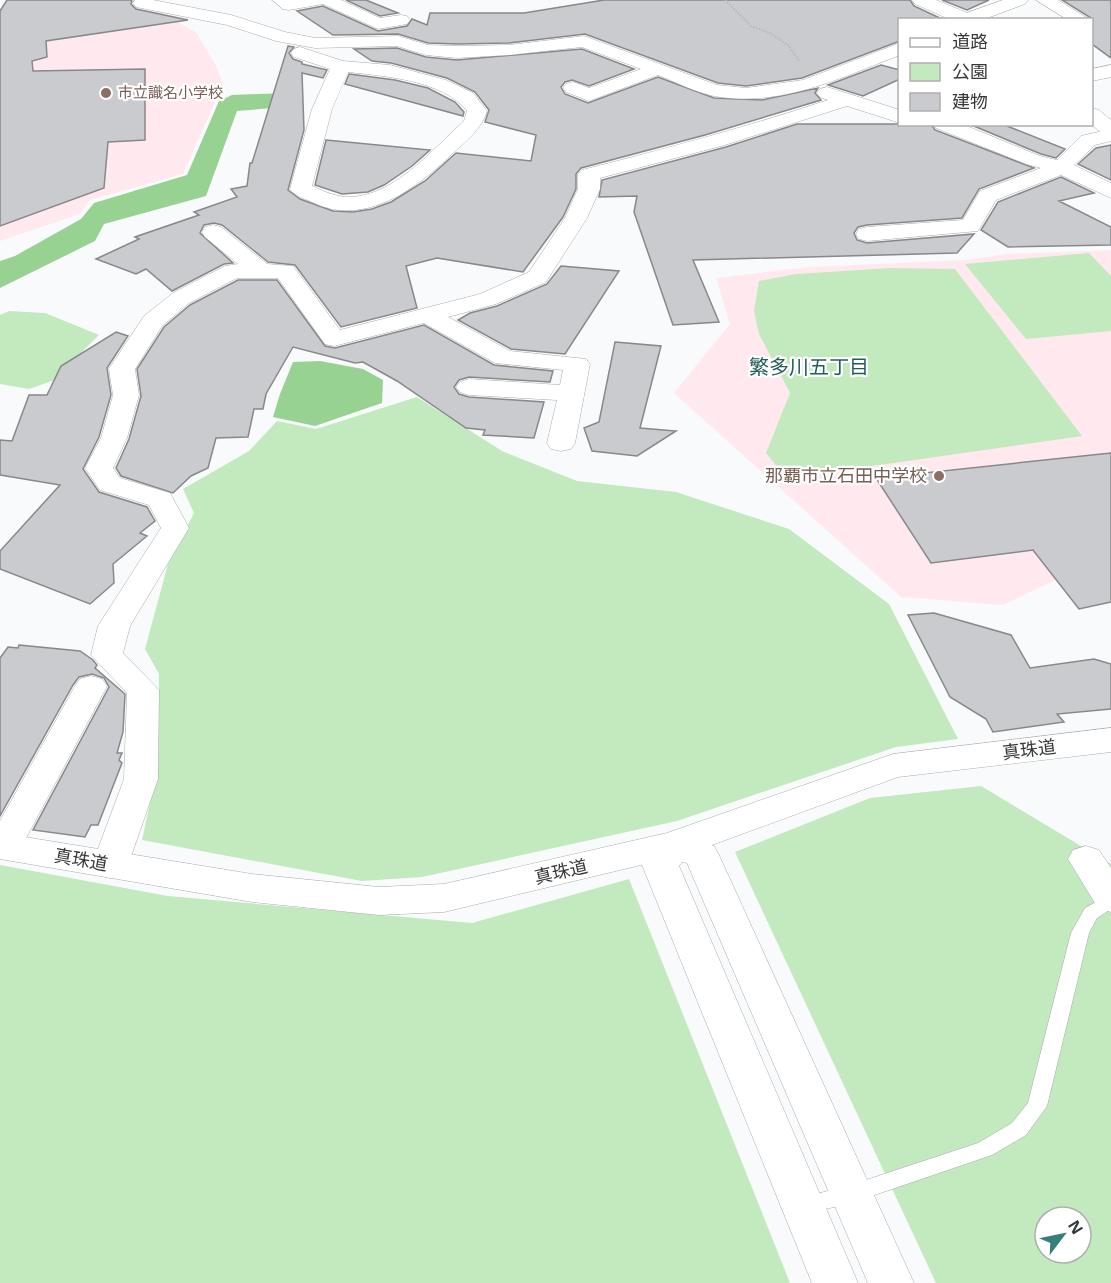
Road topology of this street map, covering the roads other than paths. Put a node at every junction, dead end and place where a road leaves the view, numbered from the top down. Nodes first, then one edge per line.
1 (188, 0) edge
2 (281, 0) edge
3 (320, 0) edge
4 (327, 0) edge
5 (921, 0) edge
6 (1019, 0) edge
7 (1045, 0) edge
8 (146, 3) edge
9 (964, 18) edge
10 (969, 18) edge
11 (1078, 18) edge
12 (141, 22) dead end
13 (254, 28) junction
14 (398, 41) junction
15 (898, 49) edge
16 (341, 66) junction
17 (657, 69) junction
18 (1111, 71) edge
19 (1093, 75) edge
20 (813, 82) junction
21 (573, 88) dead end
22 (845, 100) junction
23 (1093, 115) edge
24 (898, 116) edge
25 (948, 126) edge
26 (1111, 133) edge
27 (1061, 167) junction
28 (1111, 192) edge
29 (213, 232) dead end
30 (867, 234) dead end
31 (261, 271) junction
32 (429, 316) junction
33 (469, 387) dead end
34 (571, 393) junction
35 (561, 443) dead end
36 (91, 686) dead end
37 (1111, 740) edge
38 (674, 845) junction
39 (2, 846) edge
40 (1086, 859) dead end
41 (110, 865) junction
42 (1111, 899) edge
43 (851, 1194) junction
44 (803, 1206) junction
45 (835, 1283) edge
46 (891, 1283) edge

1 - 8 street
2 - 3 street
4 - 14 street
5 - 9 street
6 - 10 street
7 - 11 street
8 - 12 street
8 - 13 street
13 - 14 street
13 - 16 street
14 - 17 street
15 - 20 street
16 - 16 street
17 - 20 street
17 - 21 street
18 - 19 street
20 - 22 street
22 - 24 street
22 - 32 street
23 - 26 street
25 - 27 street
26 - 27 street
27 - 28 street
27 - 30 street
29 - 31 street
31 - 32 street
31 - 41 street
32 - 34 street
33 - 34 street
34 - 35 street
36 - 39 street
37 - 38 street, 真珠道
38 - 41 street, 真珠道
38 - 43 street
38 - 44 street
39 - 41 street, 真珠道
40 - 42 street
42 - 43 lane
43 - 44 lane
43 - 46 street
44 - 45 street

